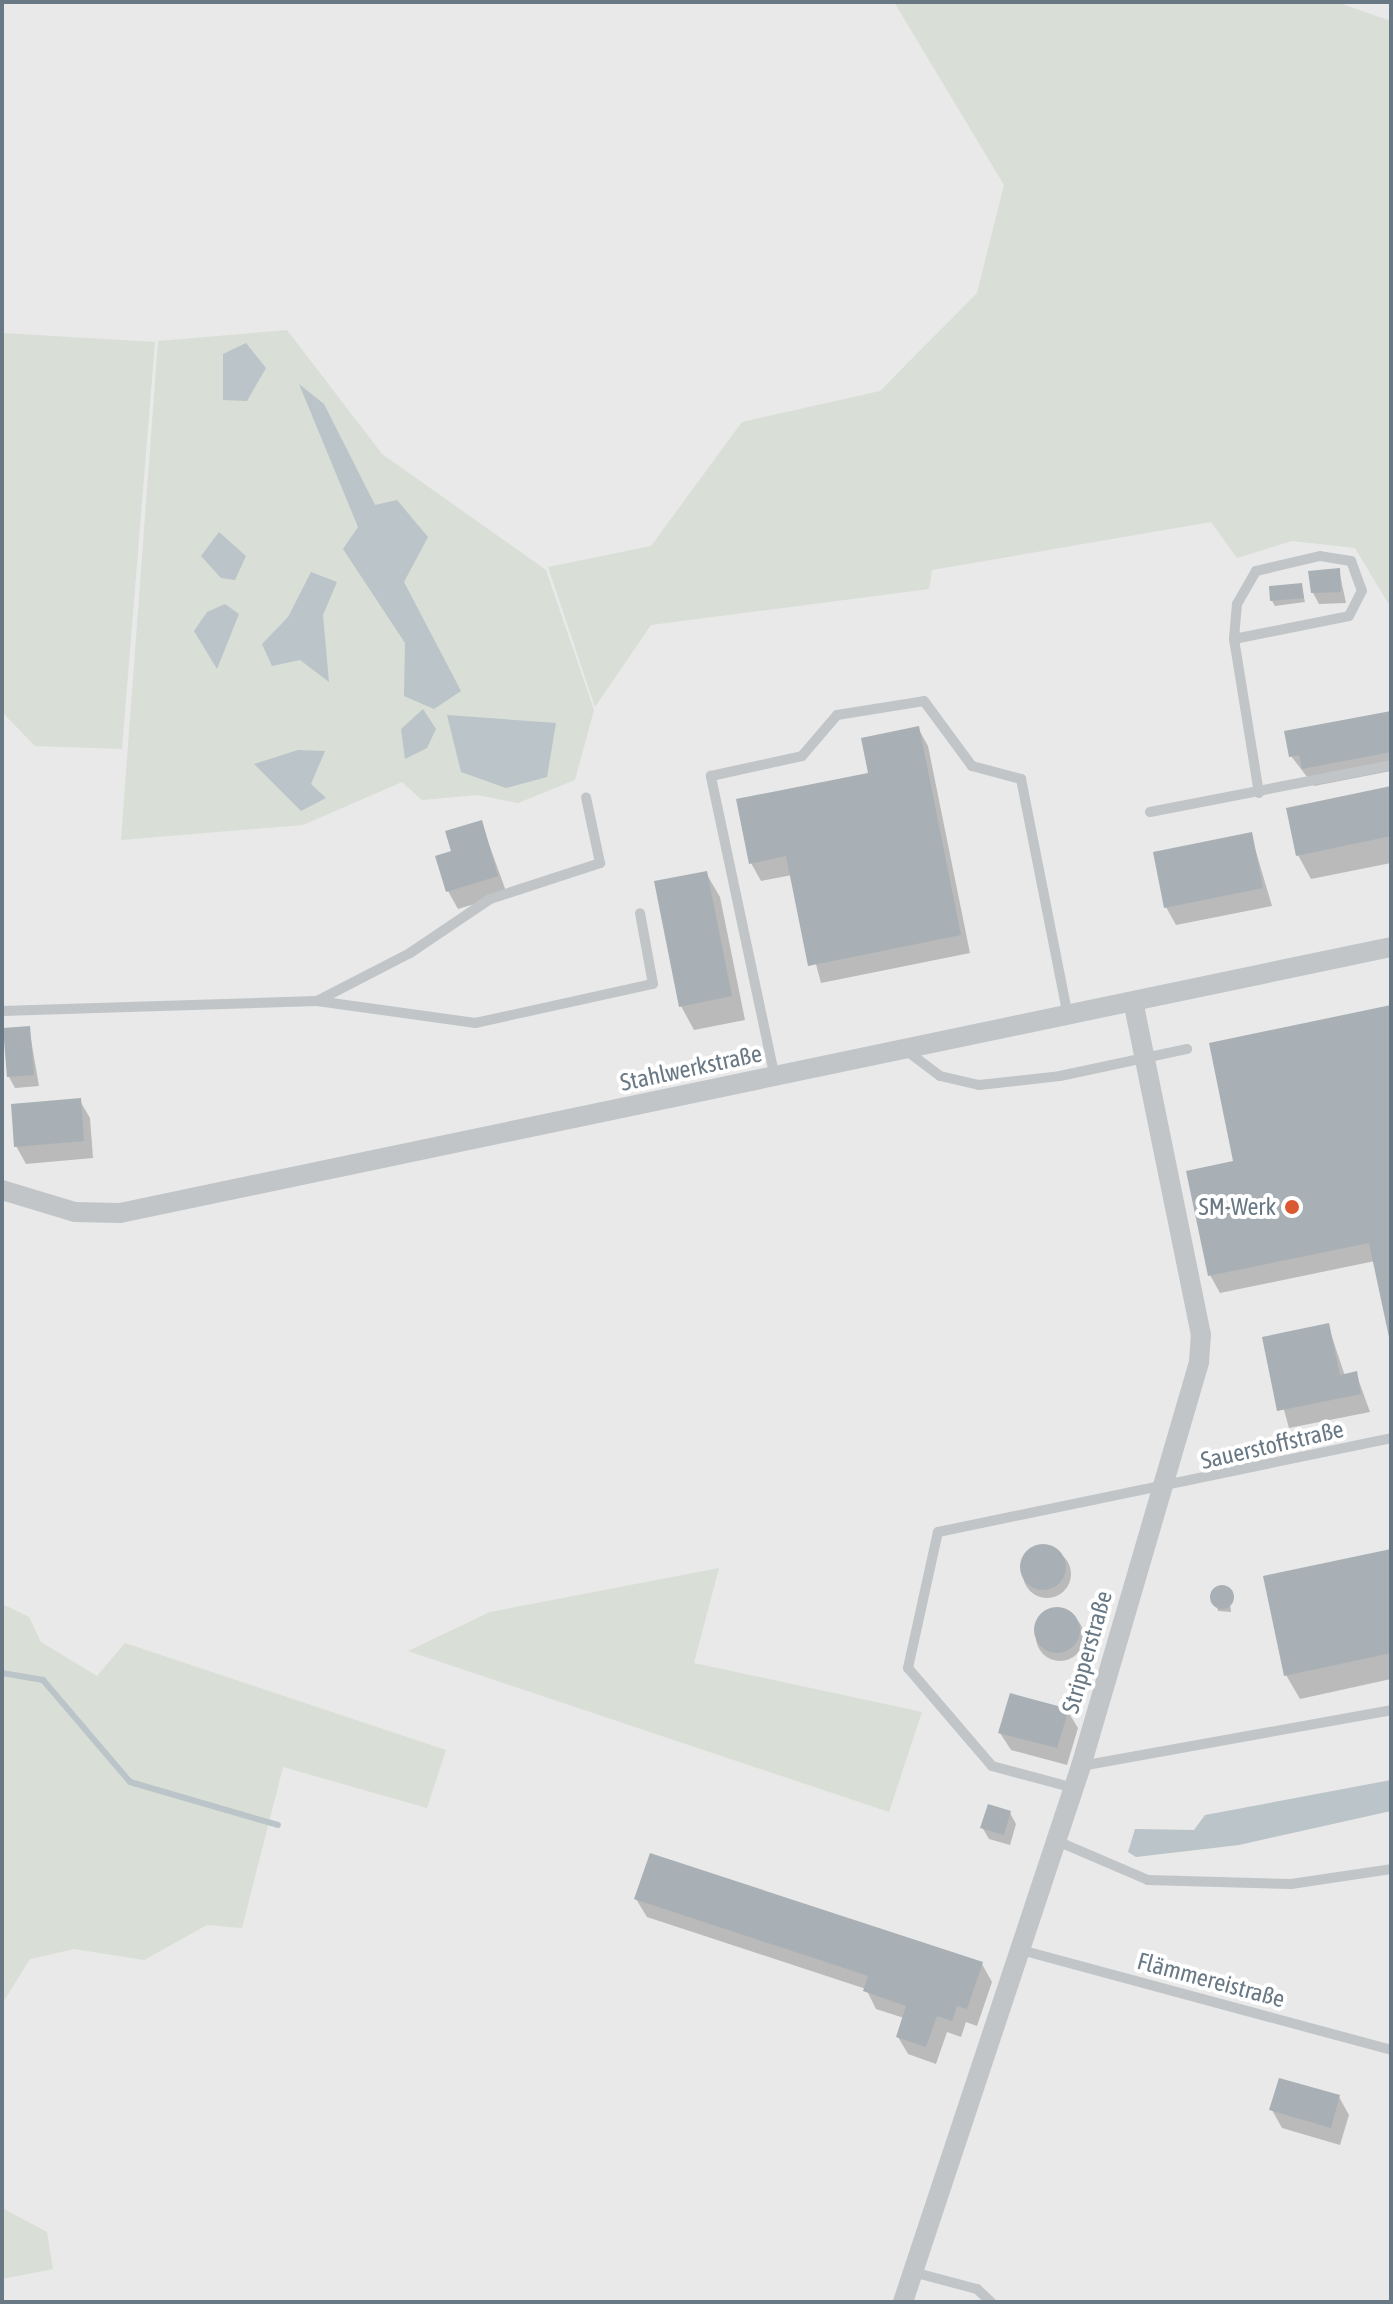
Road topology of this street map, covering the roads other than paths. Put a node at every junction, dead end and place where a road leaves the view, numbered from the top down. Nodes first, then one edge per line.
1 (1234, 639) junction
2 (1391, 765) edge
3 (1259, 793) junction
4 (586, 797) dead end
5 (1150, 812) dead end
6 (640, 913) dead end
7 (1391, 947) edge
8 (317, 1001) junction
9 (1133, 1002) junction
10 (2, 1011) edge
11 (1068, 1016) junction
12 (1187, 1049) dead end
13 (907, 1051) junction
14 (775, 1078) junction
15 (2, 1190) edge
16 (1391, 1438) edge
17 (1161, 1490) junction
18 (1391, 1710) edge
19 (1081, 1766) junction
20 (1074, 1788) junction
21 (1057, 1841) junction
22 (1391, 1869) edge
23 (1021, 1950) junction
24 (1391, 2050) edge
25 (913, 2272) junction
26 (903, 2302) edge
27 (991, 2302) edge

1 - 1 lane
1 - 3 lane
2 - 3 lane
3 - 5 lane
4 - 8 lane
6 - 8 lane
7 - 9 street, Stahlwerkstraße
8 - 10 lane
9 - 11 street, Stahlwerkstraße
9 - 17 street, Stripperstraße
11 - 13 street, Stahlwerkstraße
11 - 14 lane
12 - 13 lane, bridge
13 - 14 street, Stahlwerkstraße
14 - 15 street, Stahlwerkstraße
16 - 17 lane, Sauerstoffstraße
17 - 19 street, Stripperstraße
17 - 20 lane, Sauerstoffstraße
18 - 19 lane
19 - 20 street, Stripperstraße
20 - 21 street, Stripperstraße
21 - 22 lane
21 - 23 street, Stripperstraße
23 - 24 lane, Flämmereistraße
23 - 25 street, Stripperstraße
25 - 26 street, Stripperstraße
25 - 27 lane

